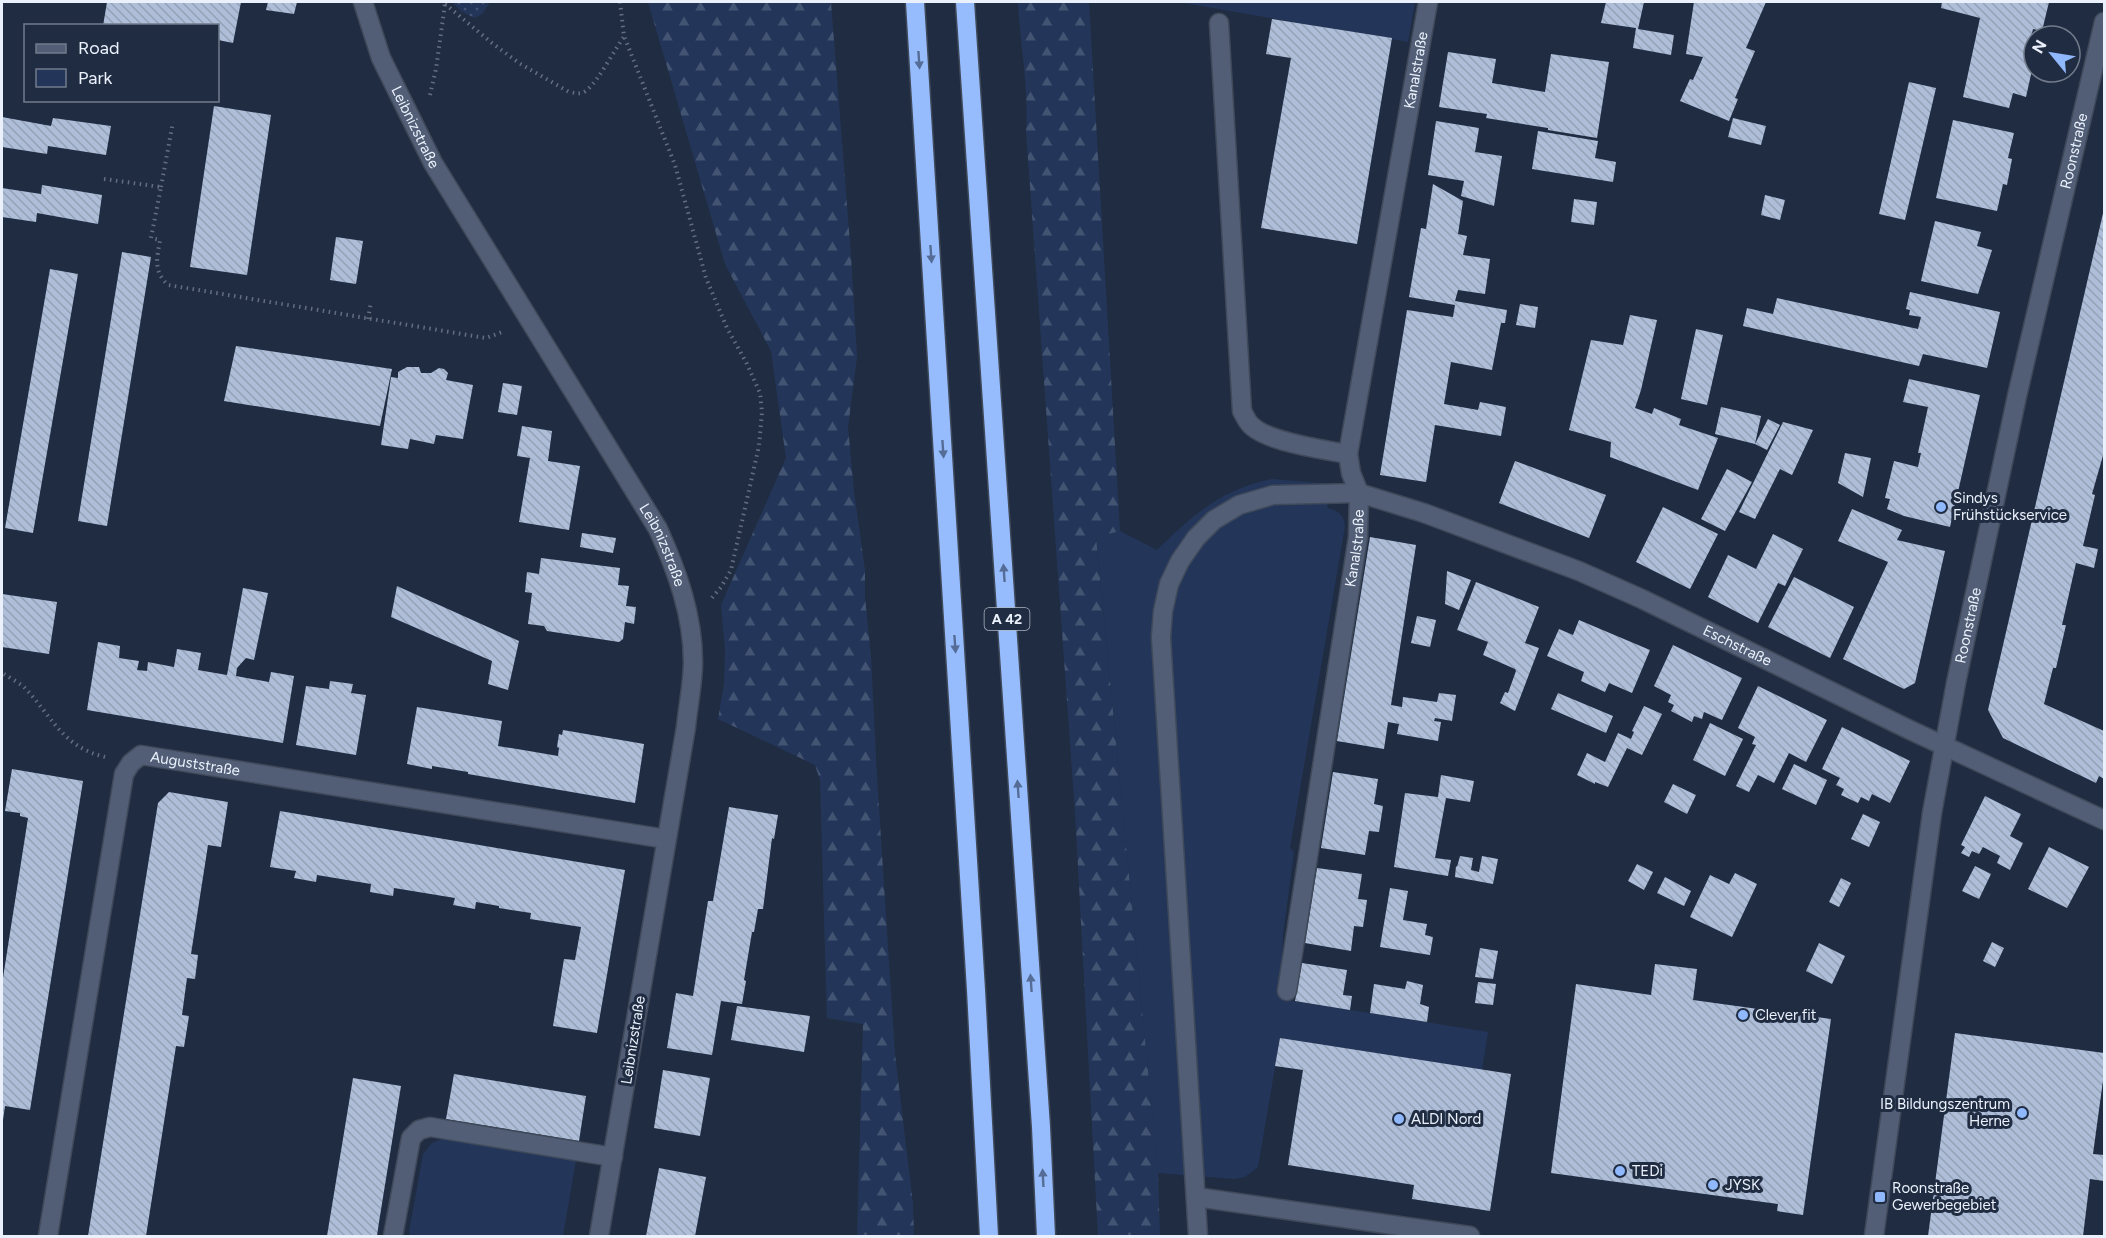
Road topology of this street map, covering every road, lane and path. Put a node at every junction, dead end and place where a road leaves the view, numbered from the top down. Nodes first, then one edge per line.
1 (363, 2) edge
2 (620, 2) edge
3 (915, 2) edge
4 (965, 2) edge
5 (1428, 2) edge
6 (444, 3) edge
7 (2104, 21) edge
8 (1219, 23) dead end
9 (624, 36) junction
10 (173, 122) dead end
11 (412, 124) junction
12 (104, 179) dead end
13 (160, 187) junction
14 (371, 302) dead end
15 (368, 319) junction
16 (531, 321) junction
17 (1348, 454) junction
18 (1359, 493) junction
19 (687, 612) junction
20 (4, 675) dead end
21 (1943, 746) junction
22 (131, 763) junction
23 (2104, 820) edge
24 (666, 839) junction
25 (1287, 991) dead end
26 (613, 1157) junction
27 (1196, 1197) junction
28 (48, 1236) edge
29 (393, 1236) edge
30 (599, 1236) edge
31 (989, 1236) edge
32 (1046, 1236) edge
33 (1198, 1236) edge
34 (1470, 1236) edge
35 (1874, 1236) edge

1 - 11 street, Leibnizstraße
2 - 9 path
3 -> 31 highway
32 -> 4 highway, A 42
5 - 17 street, Kanalstraße
6 - 9 path
6 - 11 path
7 - 21 street, Roonstraße
8 - 17 street
9 - 19 path
10 - 13 path
11 - 16 street, Leibnizstraße
12 - 13 path
13 - 15 path
14 - 15 path
15 - 16 path
16 - 19 street, Leibnizstraße
17 - 18 street, Kanalstraße
18 - 21 street, Eschstraße
18 - 25 street, Kanalstraße
18 - 27 street, Eschstraße
19 - 24 street, Leibnizstraße
20 - 22 path
21 - 23 street, Eschstraße
21 - 35 street, Roonstraße
22 - 24 street, Auguststraße
22 - 28 street, Auguststraße
24 - 26 street, Leibnizstraße
26 - 29 street
26 - 30 street, Leibnizstraße
27 - 33 street, Eschstraße
27 - 34 street

